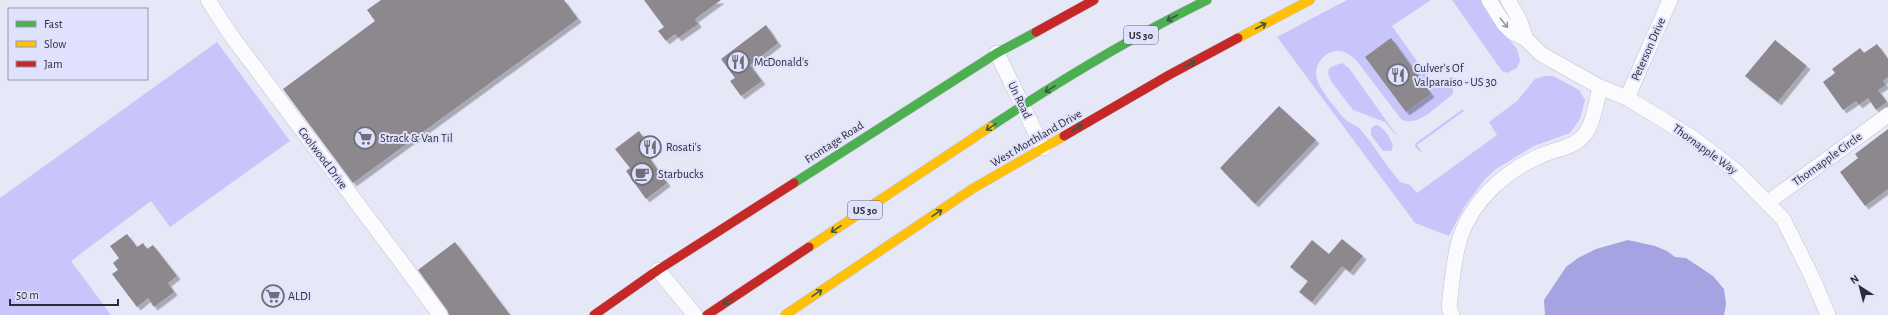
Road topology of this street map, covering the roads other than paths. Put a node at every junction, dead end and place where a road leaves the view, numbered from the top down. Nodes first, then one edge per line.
1 (208, 0) edge
2 (1094, 0) edge
3 (1207, 0) edge
4 (1310, 0) edge
5 (1489, 0) edge
6 (1508, 0) edge
7 (1670, 0) edge
8 (1526, 39) junction
9 (997, 53) junction
10 (1600, 87) junction
11 (1627, 98) junction
12 (1023, 105) junction
13 (1888, 116) edge
14 (1043, 148) junction
15 (1767, 203) junction
16 (658, 270) junction
17 (440, 315) edge
18 (594, 315) edge
19 (695, 315) edge
20 (707, 315) edge
21 (785, 315) edge
22 (1452, 315) edge
23 (1828, 315) edge

1 - 17 street, Coolwood Drive
2 - 9 main road, Frontage Road
3 -> 12 main road, US 30
14 -> 4 main road, West Morthland Drive
5 -> 8 street, Thornapple Way
6 - 8 street, Thornapple Way
7 - 11 street, Peterson Drive
8 - 10 street, Thornapple Way
9 - 12 street, Un Road
9 - 16 main road, Frontage Road
10 - 11 street, Thornapple Way
10 - 22 street
11 - 15 street, Thornapple Way
12 - 14 street, Un Road
12 -> 20 main road, US 30
13 - 15 street, Thornapple Circle
21 -> 14 main road, West Morthland Drive
15 - 23 street, Thornapple Way
16 - 18 main road, Frontage Road
16 - 19 street

